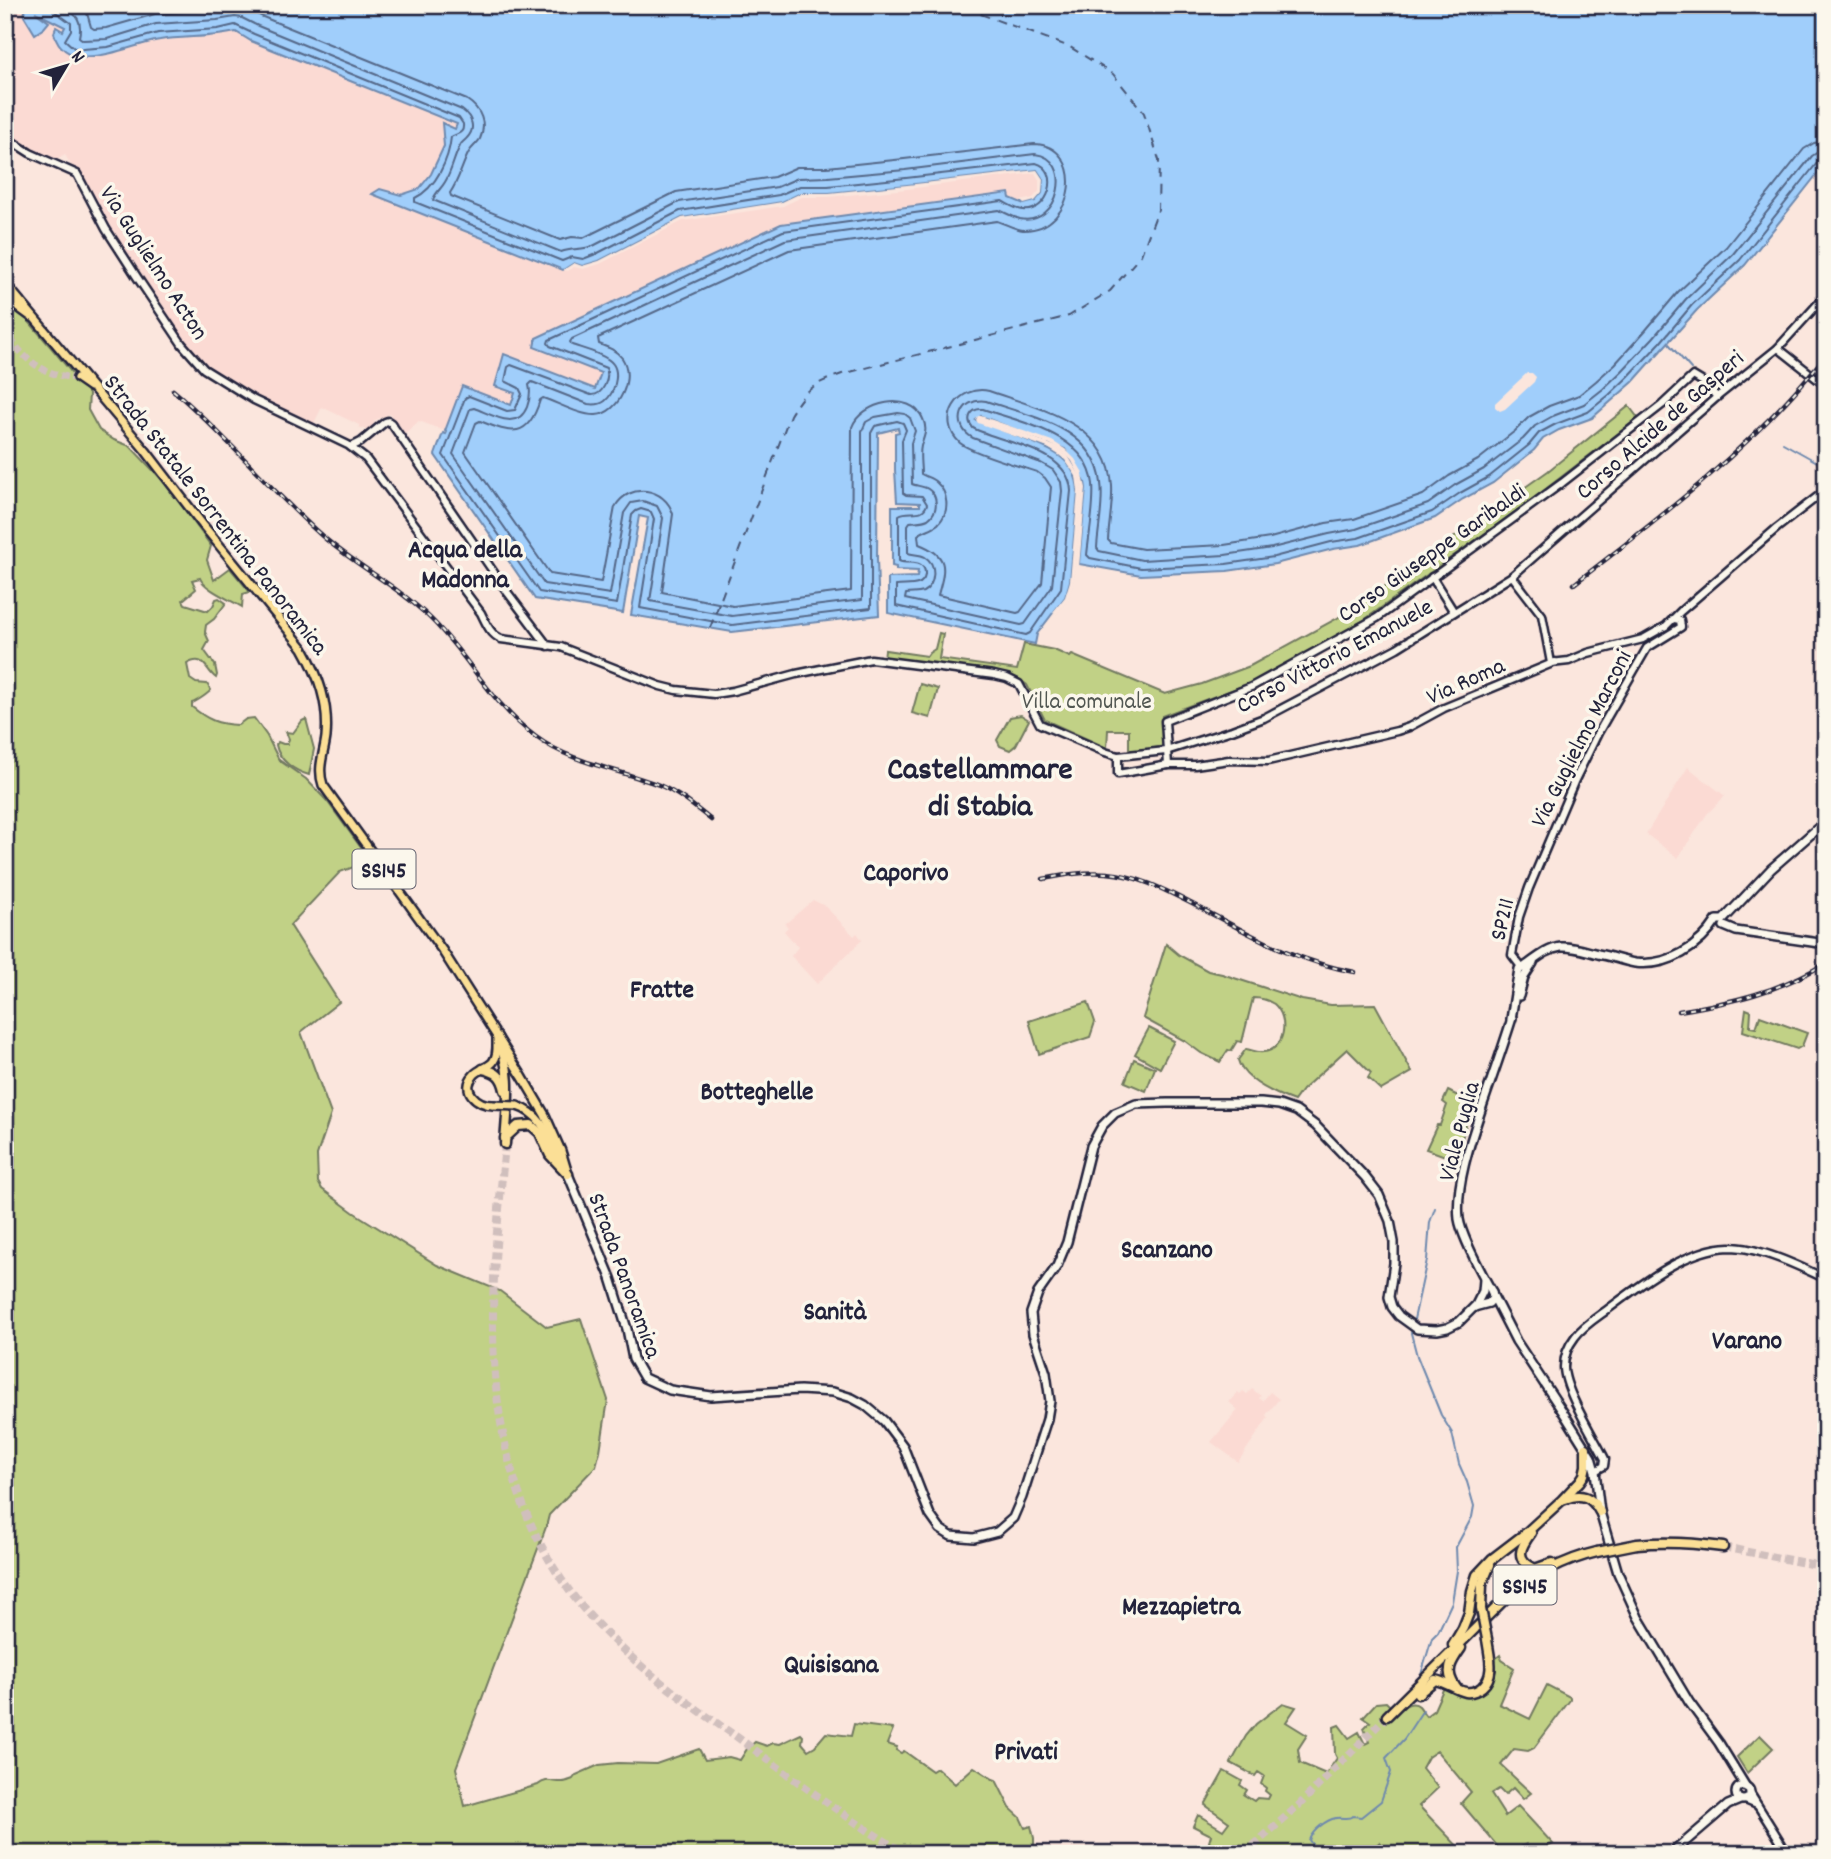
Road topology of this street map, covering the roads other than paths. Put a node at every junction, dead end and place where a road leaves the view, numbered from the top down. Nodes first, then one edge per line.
1 (5, 137) edge
2 (5, 284) edge
3 (1826, 295) edge
4 (5, 297) edge
5 (31, 316) junction
6 (1778, 348) junction
7 (77, 379) tunnel mouth
8 (1826, 386) edge
9 (99, 394) junction
10 (1717, 397) junction
11 (361, 442) junction
12 (351, 447) junction
13 (359, 453) junction
14 (1826, 490) edge
15 (1511, 576) junction
16 (1432, 577) junction
17 (1454, 612) junction
18 (1672, 621) junction
19 (1657, 632) junction
20 (1643, 639) junction
21 (1662, 640) junction
22 (548, 646) junction
23 (1647, 648) junction
24 (1554, 662) junction
25 (1167, 751) junction
26 (1118, 756) junction
27 (1168, 765) junction
28 (1826, 821) edge
29 (1533, 878) joint
30 (1720, 925) junction
31 (1826, 944) edge
32 (1522, 972) junction
33 (497, 1037) junction
34 (484, 1069) junction
35 (512, 1104) junction
36 (568, 1174) junction
37 (1826, 1279) edge
38 (1487, 1297) junction
39 (1586, 1448) junction
40 (1595, 1471) junction
41 (1562, 1500) junction
42 (1601, 1512) junction
43 (1542, 1518) junction
44 (1514, 1542) junction
45 (1723, 1547) tunnel mouth
46 (1578, 1556) junction
47 (1479, 1624) junction
48 (1446, 1658) junction
49 (1457, 1688) junction
50 (1397, 1706) junction
51 (1387, 1716) tunnel mouth
52 (1742, 1794) junction
53 (1671, 1854) edge
54 (1788, 1854) edge

1 - 12 street, Via Guglielmo Acton
2 - 5 main road, SS145
3 - 6 street, Corso Alcide de Gasperi
4 - 5 highway
5 - 9 main road, Strada Statale Sorrentina Panoramica / SS145
6 - 8 street
6 - 10 street, Corso Alcide de Gasperi
7 - 9 main road, SS145
9 - 33 main road, Strada Statale Sorrentina Panoramica / SS145
10 - 15 street, Corso Alcide de Gasperi
10 - 16 street, Corso Giuseppe Garibaldi
11 - 12 street
11 - 13 street
11 - 22 street
12 - 13 street, Via Guglielmo Acton
13 - 22 street, Via Guglielmo Acton
14 - 18 street, Via Roma
15 - 17 street, Corso Vittorio Emanuele
15 - 24 street
16 - 17 street
16 - 25 street, Corso Giuseppe Garibaldi
17 - 25 street, Corso Vittorio Emanuele
18 - 19 street, Via Roma
18 - 21 street, Via Guglielmo Marconi
19 - 20 street, Via Roma
19 - 21 street
20 - 23 street
20 - 24 street, Via Roma
21 - 23 street, Via Guglielmo Marconi
22 - 26 street, Via Guglielmo Acton
23 - 29 street, Via Guglielmo Marconi / SP211
24 - 27 street, Via Roma
25 - 26 street, Corso Vittorio Emanuele
25 - 27 street
26 - 27 street, Via Roma
28 - 30 main road
29 - 32 street, SP211
30 - 31 main road
30 - 32 main road
32 - 38 main road, Viale Puglia
33 - 34 main road
33 - 35 highway, SS145
33 - 36 main road, Strada Statale Sorrentina Panoramica
34 - 35 highway
34 - 35 main road, bridge
35 - 36 main road
35 - 36 highway, SS145
36 - 38 main road, Strada Panoramica
37 - 40 street
38 - 39 main road, Viale Puglia
39 - 40 main road, Viale Puglia
39 - 41 highway
40 - 42 main road, Viale Puglia
41 - 42 highway
41 - 43 highway
42 - 52 main road, Viale Puglia
43 - 44 highway
43 - 46 highway
44 - 48 highway
44 - 49 highway, bridge
45 - 46 highway, SS145, bridge
46 - 47 highway, SS145
47 - 48 highway, SS145
47 - 49 highway
48 - 50 highway, SS145
49 - 50 highway
50 - 51 highway, SS145
52 - 53 main road
52 - 54 street

